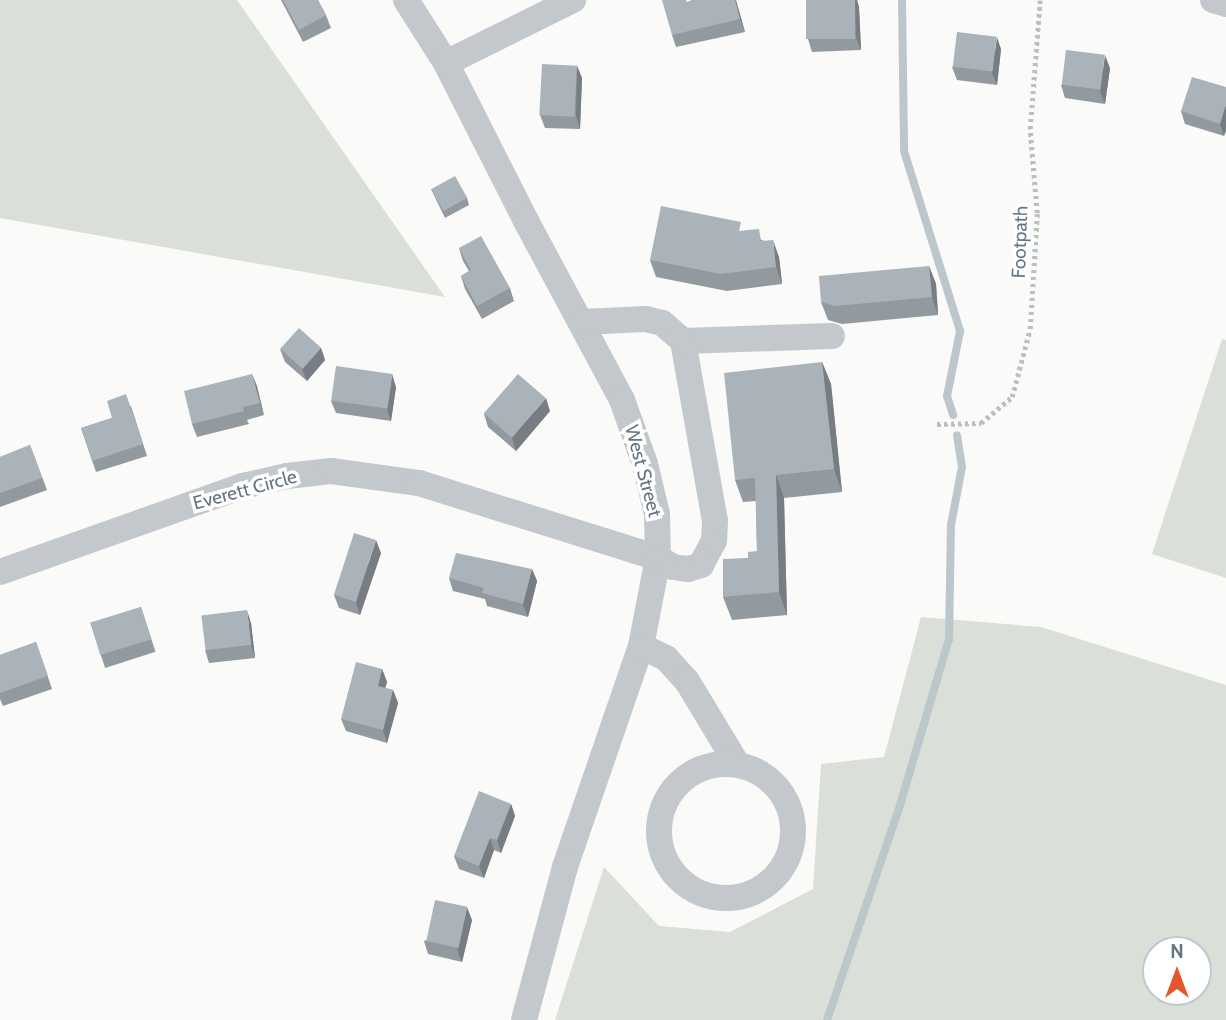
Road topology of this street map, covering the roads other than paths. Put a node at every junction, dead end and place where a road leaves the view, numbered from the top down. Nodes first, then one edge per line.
1 (406, 0) edge
2 (573, 0) edge
3 (1213, 0) edge
4 (1226, 4) edge
5 (446, 63) junction
6 (581, 323) junction
7 (832, 336) dead end
8 (683, 341) junction
9 (658, 558) junction
10 (0, 572) edge
11 (641, 646) junction
12 (737, 764) junction
13 (524, 1020) edge

1 - 5 street, West Street
2 - 5 street
3 - 4 street
5 - 6 street, West Street
6 - 8 street
6 - 9 street, West Street
7 - 8 street
8 - 9 street, Everett Circle
9 - 10 street, Everett Circle
9 - 11 street, West Street
11 - 12 street
11 - 13 street, West Street
12 - 12 street

